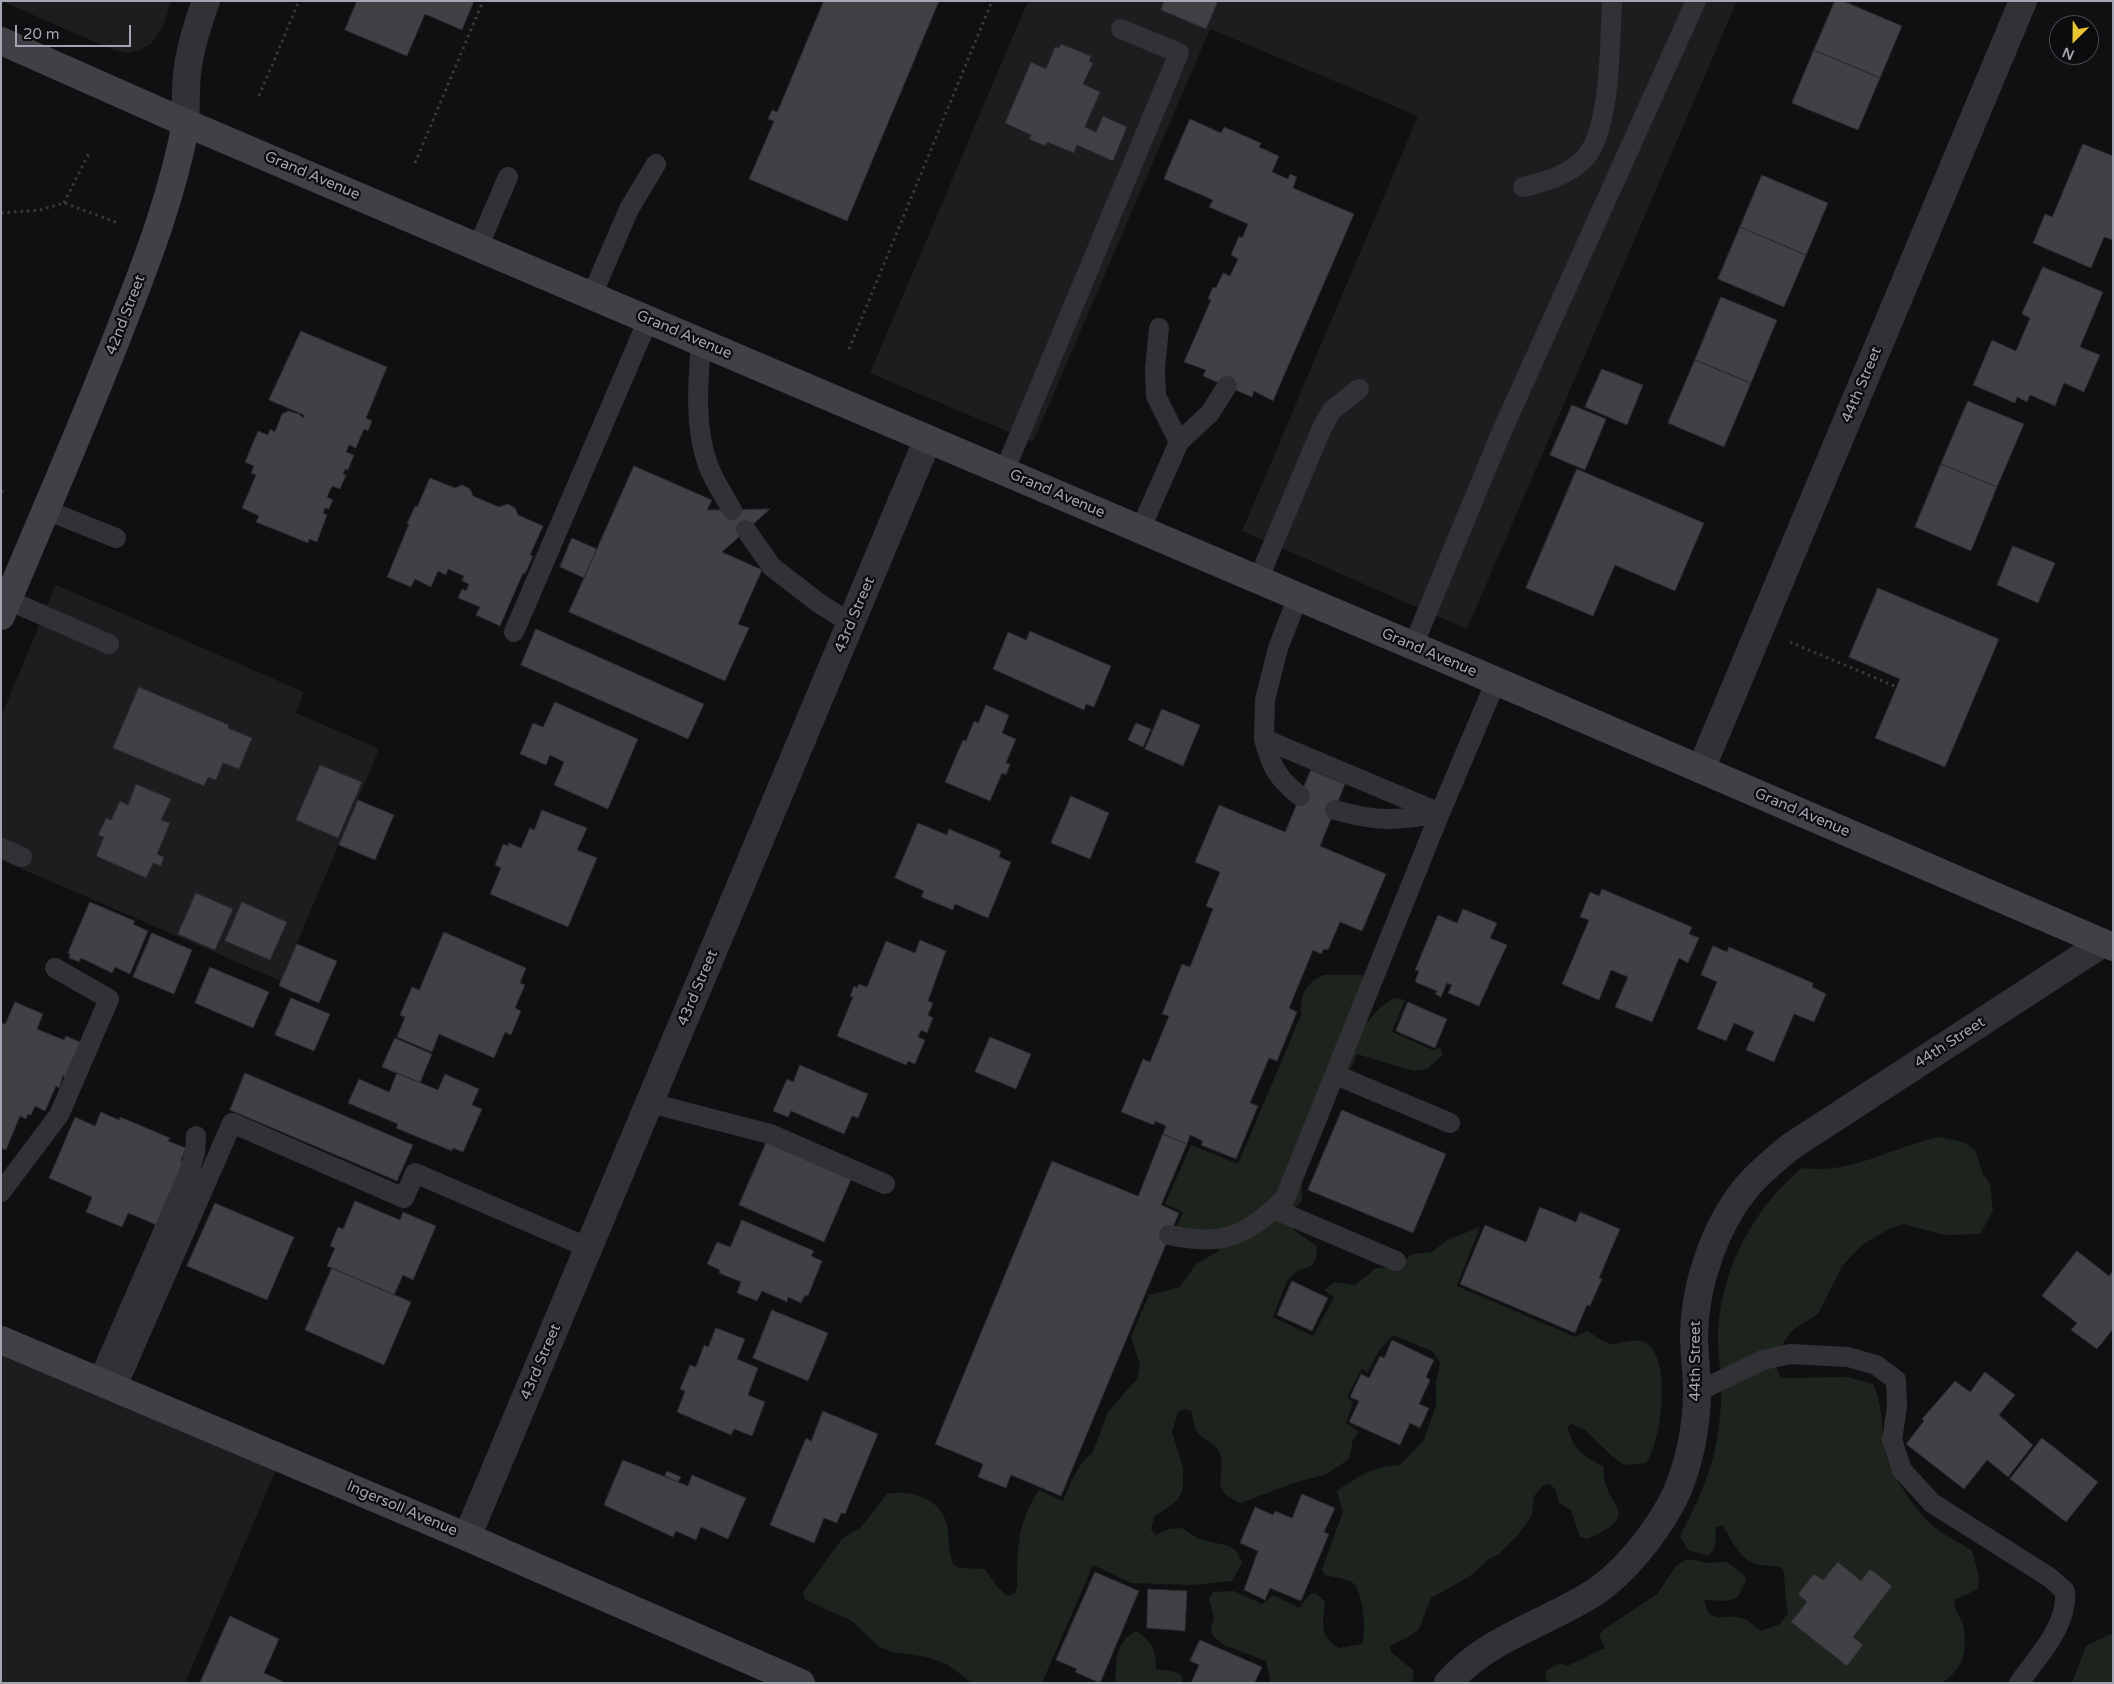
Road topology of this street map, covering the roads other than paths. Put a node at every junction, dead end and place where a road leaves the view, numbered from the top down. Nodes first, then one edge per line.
1 (206, 1) edge
2 (1612, 1) edge
3 (1696, 1) edge
4 (2023, 1) edge
5 (1121, 29) dead end
6 (1, 41) edge
7 (186, 123) junction
8 (656, 164) dead end
9 (508, 177) dead end
10 (1523, 187) dead end
11 (478, 247) junction
12 (592, 295) junction
13 (648, 320) junction
14 (1159, 328) dead end
15 (700, 342) junction
16 (1227, 386) dead end
17 (1359, 389) dead end
18 (928, 439) junction
19 (1179, 442) junction
20 (1004, 472) junction
21 (46, 510) junction
22 (732, 510) dead end
23 (746, 530) dead end
24 (1140, 530) junction
25 (116, 538) dead end
26 (1258, 580) junction
27 (1298, 597) junction
28 (4, 608) edge
29 (851, 623) junction
30 (514, 632) dead end
31 (109, 644) dead end
32 (1412, 646) junction
33 (1496, 681) junction
34 (1264, 739) junction
35 (1700, 769) junction
36 (1300, 796) dead end
37 (1335, 810) dead end
38 (1440, 813) junction
39 (1, 848) edge
40 (22, 857) dead end
41 (2108, 945) edge
42 (55, 968) dead end
43 (1336, 1075) junction
44 (650, 1103) junction
45 (1450, 1123) dead end
46 (196, 1136) dead end
47 (885, 1184) dead end
48 (1, 1192) edge
49 (1274, 1209) junction
50 (1169, 1235) dead end
51 (589, 1248) junction
52 (1396, 1260) dead end
53 (1, 1340) edge
54 (107, 1385) junction
55 (1697, 1392) junction
56 (468, 1537) junction
57 (801, 1683) edge
58 (1448, 1683) edge
59 (2019, 1683) edge

1 - 7 street, 42nd Street
2 - 10 lane
3 - 32 lane
4 - 35 street, 44th Street
5 - 20 lane
6 - 7 main road, Grand Avenue
7 - 11 main road, Grand Avenue
7 - 21 main road, 42nd Street
8 - 12 lane
9 - 11 lane
11 - 12 main road, Grand Avenue
12 - 13 main road, Grand Avenue
13 - 15 main road, Grand Avenue
13 - 30 lane
14 - 19 lane
15 - 18 main road, Grand Avenue
15 - 22 lane
16 - 19 lane
17 - 26 lane
18 - 20 main road, Grand Avenue
18 - 29 street, 43rd Street
19 - 24 lane
20 - 24 main road, Grand Avenue
21 - 25 lane
21 - 28 main road, 42nd Street
23 - 29 lane
24 - 26 main road, Grand Avenue
26 - 27 main road, Grand Avenue
27 - 32 main road, Grand Avenue
27 - 34 lane
28 - 31 lane
29 - 44 street, 43rd Street
32 - 33 main road, Grand Avenue
33 - 35 main road, Grand Avenue
33 - 38 lane
34 - 36 lane
34 - 38 lane
35 - 41 main road, Grand Avenue
37 - 38 lane
38 - 43 lane
39 - 40 lane
41 - 55 street, 44th Street
42 - 48 lane
43 - 45 lane
43 - 49 lane
44 - 47 lane
44 - 51 street, 43rd Street
46 - 54 lane
49 - 50 lane
49 - 52 lane
51 - 54 lane
51 - 56 street, 43rd Street
53 - 54 main road, Ingersoll Avenue
54 - 56 main road, Ingersoll Avenue
55 - 58 street, 44th Street
55 - 59 lane
56 - 57 main road, Ingersoll Avenue

